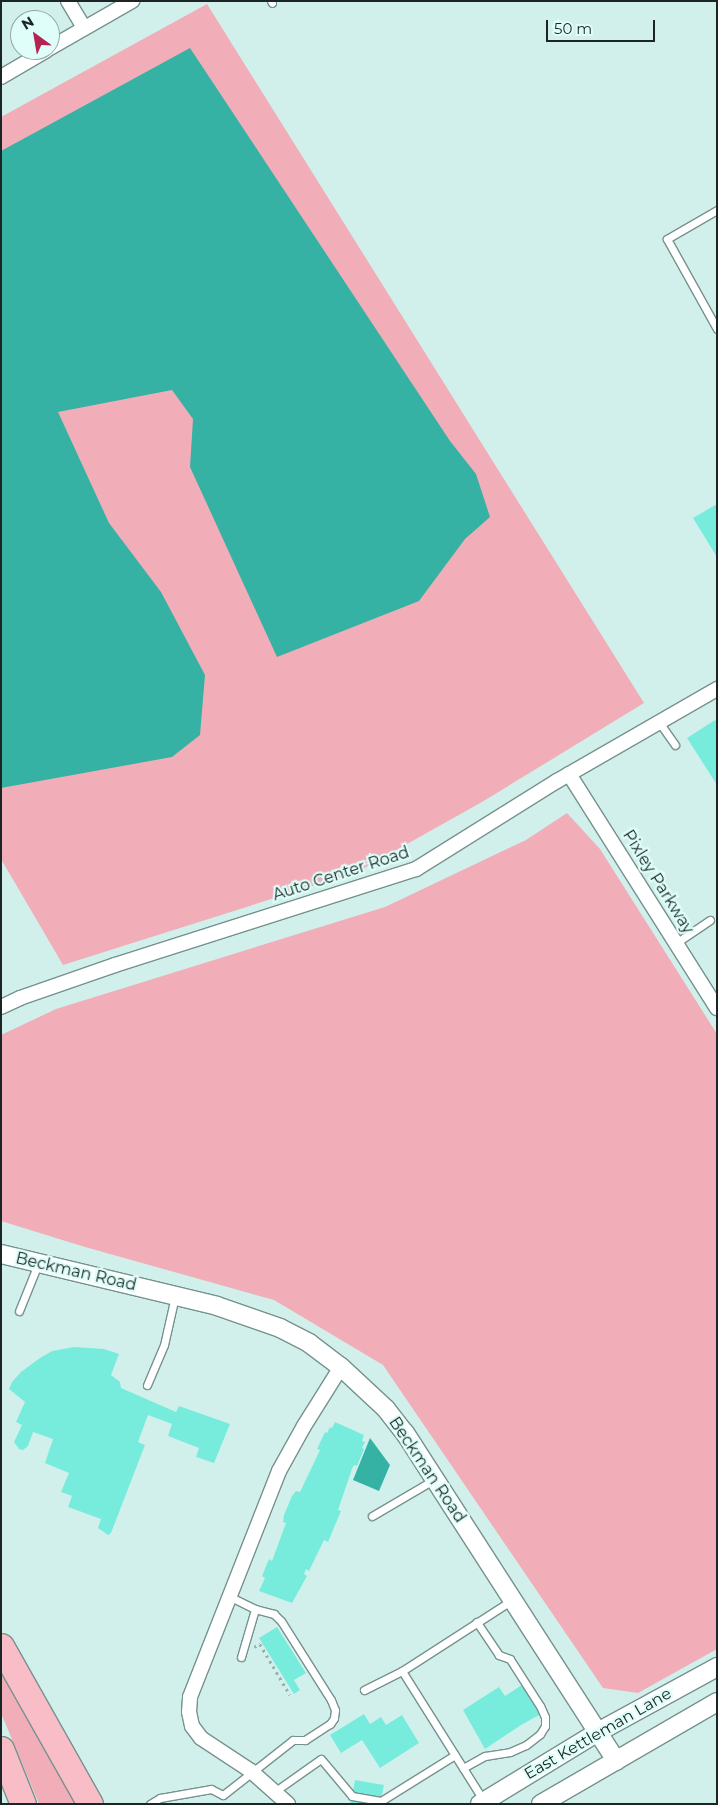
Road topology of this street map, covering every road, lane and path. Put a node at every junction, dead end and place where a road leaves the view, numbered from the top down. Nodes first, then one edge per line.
1 (68, 1) edge
2 (132, 1) edge
3 (84, 28) junction
4 (60, 42) edge
5 (30, 60) edge
6 (1, 77) edge
7 (717, 210) edge
8 (717, 329) edge
9 (717, 689) edge
10 (660, 722) junction
11 (675, 745) dead end
12 (569, 774) junction
13 (710, 920) dead end
14 (676, 943) junction
15 (1, 1007) edge
16 (717, 1008) edge
17 (1, 1254) edge
18 (38, 1264) junction
19 (175, 1296) junction
20 (19, 1311) dead end
21 (341, 1367) junction
22 (147, 1385) dead end
23 (436, 1479) junction
24 (372, 1516) dead end
25 (230, 1597) junction
26 (512, 1600) junction
27 (255, 1609) junction
28 (477, 1622) junction
29 (1, 1646) edge
30 (244, 1646) junction
31 (241, 1657) dead end
32 (717, 1667) edge
33 (402, 1671) junction
34 (364, 1690) dead end
35 (290, 1695) dead end
36 (717, 1702) edge
37 (598, 1732) junction
38 (1, 1749) edge
39 (455, 1755) junction
40 (616, 1761) junction
41 (463, 1768) junction
42 (251, 1771) junction
43 (274, 1792) junction
44 (482, 1802) edge
45 (23, 1804) edge
46 (90, 1804) edge
47 (150, 1804) edge
48 (288, 1804) edge
49 (542, 1804) edge

1 - 3 street
2 - 3 street
3 - 4 street
5 - 6 street
7 - 8 lane
9 - 10 street, Auto Center Road
10 - 11 lane
10 - 12 street, Auto Center Road
12 - 14 street, Pixley Parkway
12 - 15 street, Auto Center Road
13 - 14 lane
14 - 16 street, Pixley Parkway
17 - 18 street, Beckman Road
18 - 19 street, Beckman Road
18 - 20 lane
19 - 21 street, Beckman Road
19 - 22 lane
21 - 23 street, Beckman Road
21 - 25 street
23 - 24 lane
23 - 26 street, Beckman Road
25 - 27 lane
25 - 42 street
26 - 28 lane
26 - 37 street, Beckman Road
27 - 30 lane
27 - 42 lane
28 - 33 lane
28 - 41 lane
29 - 46 highway
30 - 31 lane
30 - 35 path
32 - 37 street, East Kettleman Lane
33 - 34 lane
33 - 39 lane
36 - 40 street, East Kettleman Lane
37 - 40 street, Beckman Road
37 - 44 street, East Kettleman Lane
38 - 45 highway
39 - 41 lane
39 - 43 lane
40 - 49 street, East Kettleman Lane
41 - 44 lane
42 - 43 street
42 - 47 lane
43 - 48 street

